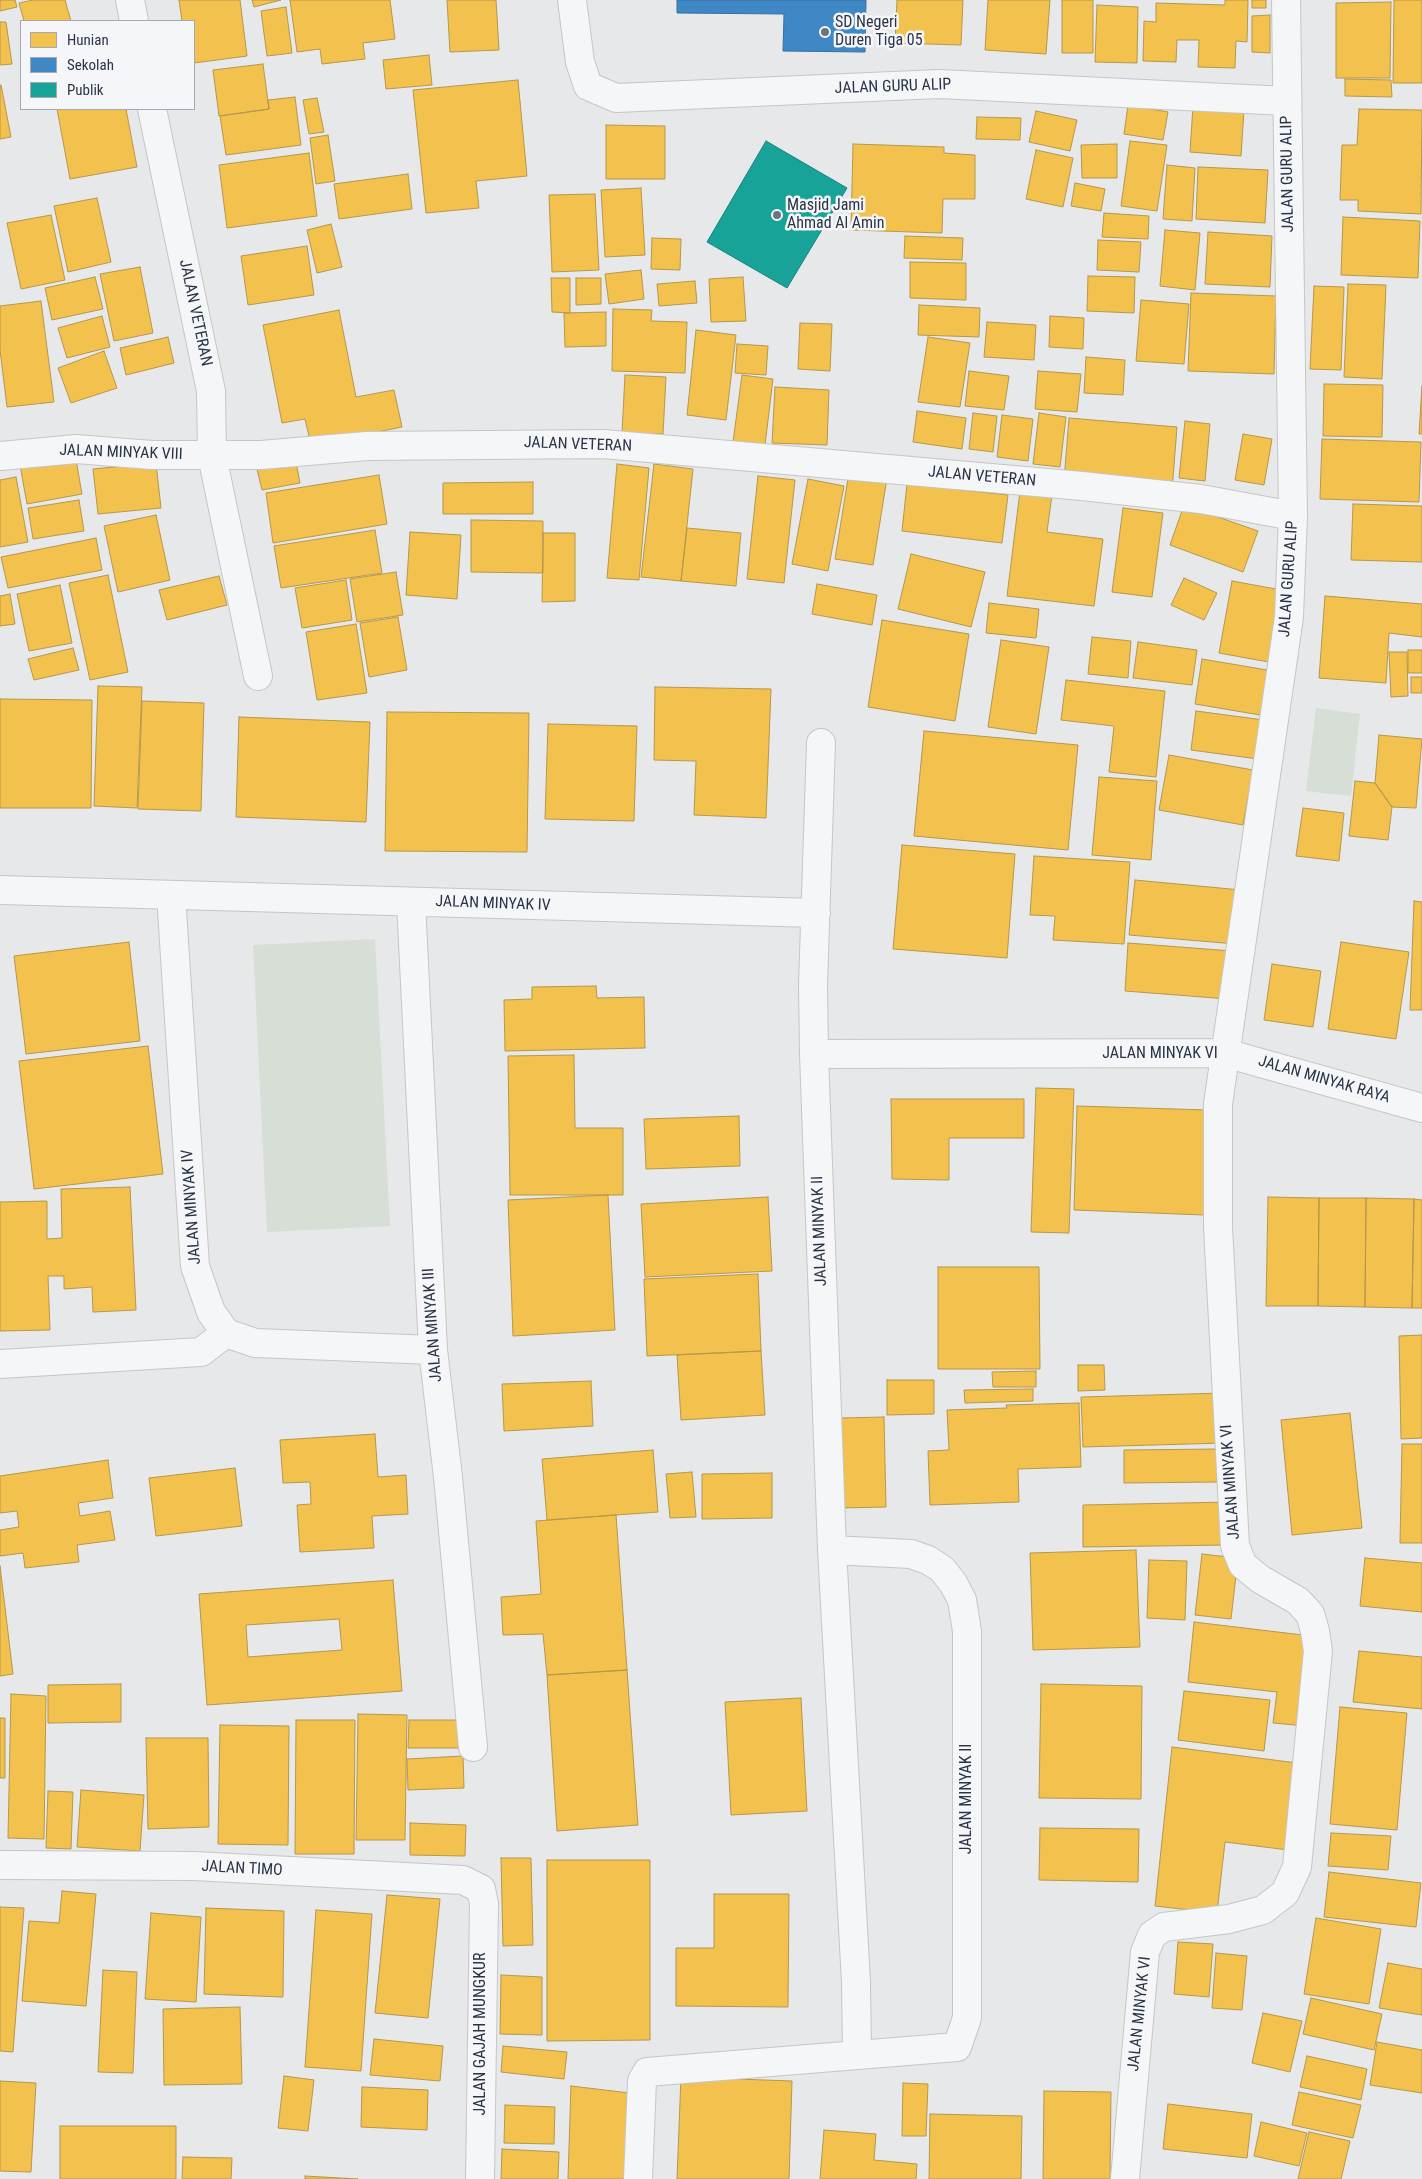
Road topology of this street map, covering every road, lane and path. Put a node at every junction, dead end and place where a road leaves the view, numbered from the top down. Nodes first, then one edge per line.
1 (130, 0) edge
2 (572, 0) edge
3 (1286, 0) edge
4 (134, 20) edge
5 (1287, 101) junction
6 (152, 110) edge
7 (0, 456) edge
8 (212, 456) junction
9 (1293, 516) junction
10 (258, 676) dead end
11 (821, 744) dead end
12 (0, 890) edge
13 (171, 895) junction
14 (411, 902) junction
15 (816, 913) junction
16 (1225, 1053) junction
17 (814, 1054) junction
18 (1422, 1108) edge
19 (226, 1333) junction
20 (433, 1350) junction
21 (0, 1364) edge
22 (832, 1550) junction
23 (473, 1747) dead end
24 (0, 1865) edge
25 (481, 1889) joint
26 (857, 2055) junction
27 (480, 2179) edge
28 (638, 2179) edge
29 (1125, 2179) edge

1 - 4 street
2 - 5 street, JALAN GURU ALIP
3 - 5 street, JALAN GURU ALIP
5 - 9 street, JALAN GURU ALIP
6 - 8 street, JALAN VETERAN
7 - 8 street, JALAN MINYAK VIII
8 - 9 street, JALAN VETERAN
8 - 10 street
9 - 16 street, JALAN GURU ALIP
11 - 15 street, JALAN MINYAK II
12 - 13 street, JALAN MINYAK IV
13 - 14 street, JALAN MINYAK IV
13 - 19 street, JALAN MINYAK IV
14 - 15 street, JALAN MINYAK IV
14 - 20 street, JALAN MINYAK III
15 - 17 street, JALAN MINYAK II
16 - 17 street, JALAN MINYAK VI
16 - 18 street, JALAN MINYAK RAYA
16 - 29 street, JALAN MINYAK VI
17 - 22 street, JALAN MINYAK II
19 - 20 street
19 - 21 street
20 - 23 street, JALAN MINYAK III
22 - 26 street, JALAN MINYAK II
22 - 26 street, JALAN MINYAK II
24 - 25 street, JALAN TIMO
25 - 27 street, JALAN GAJAH MUNGKUR
26 - 28 street, JALAN MINYAK II

